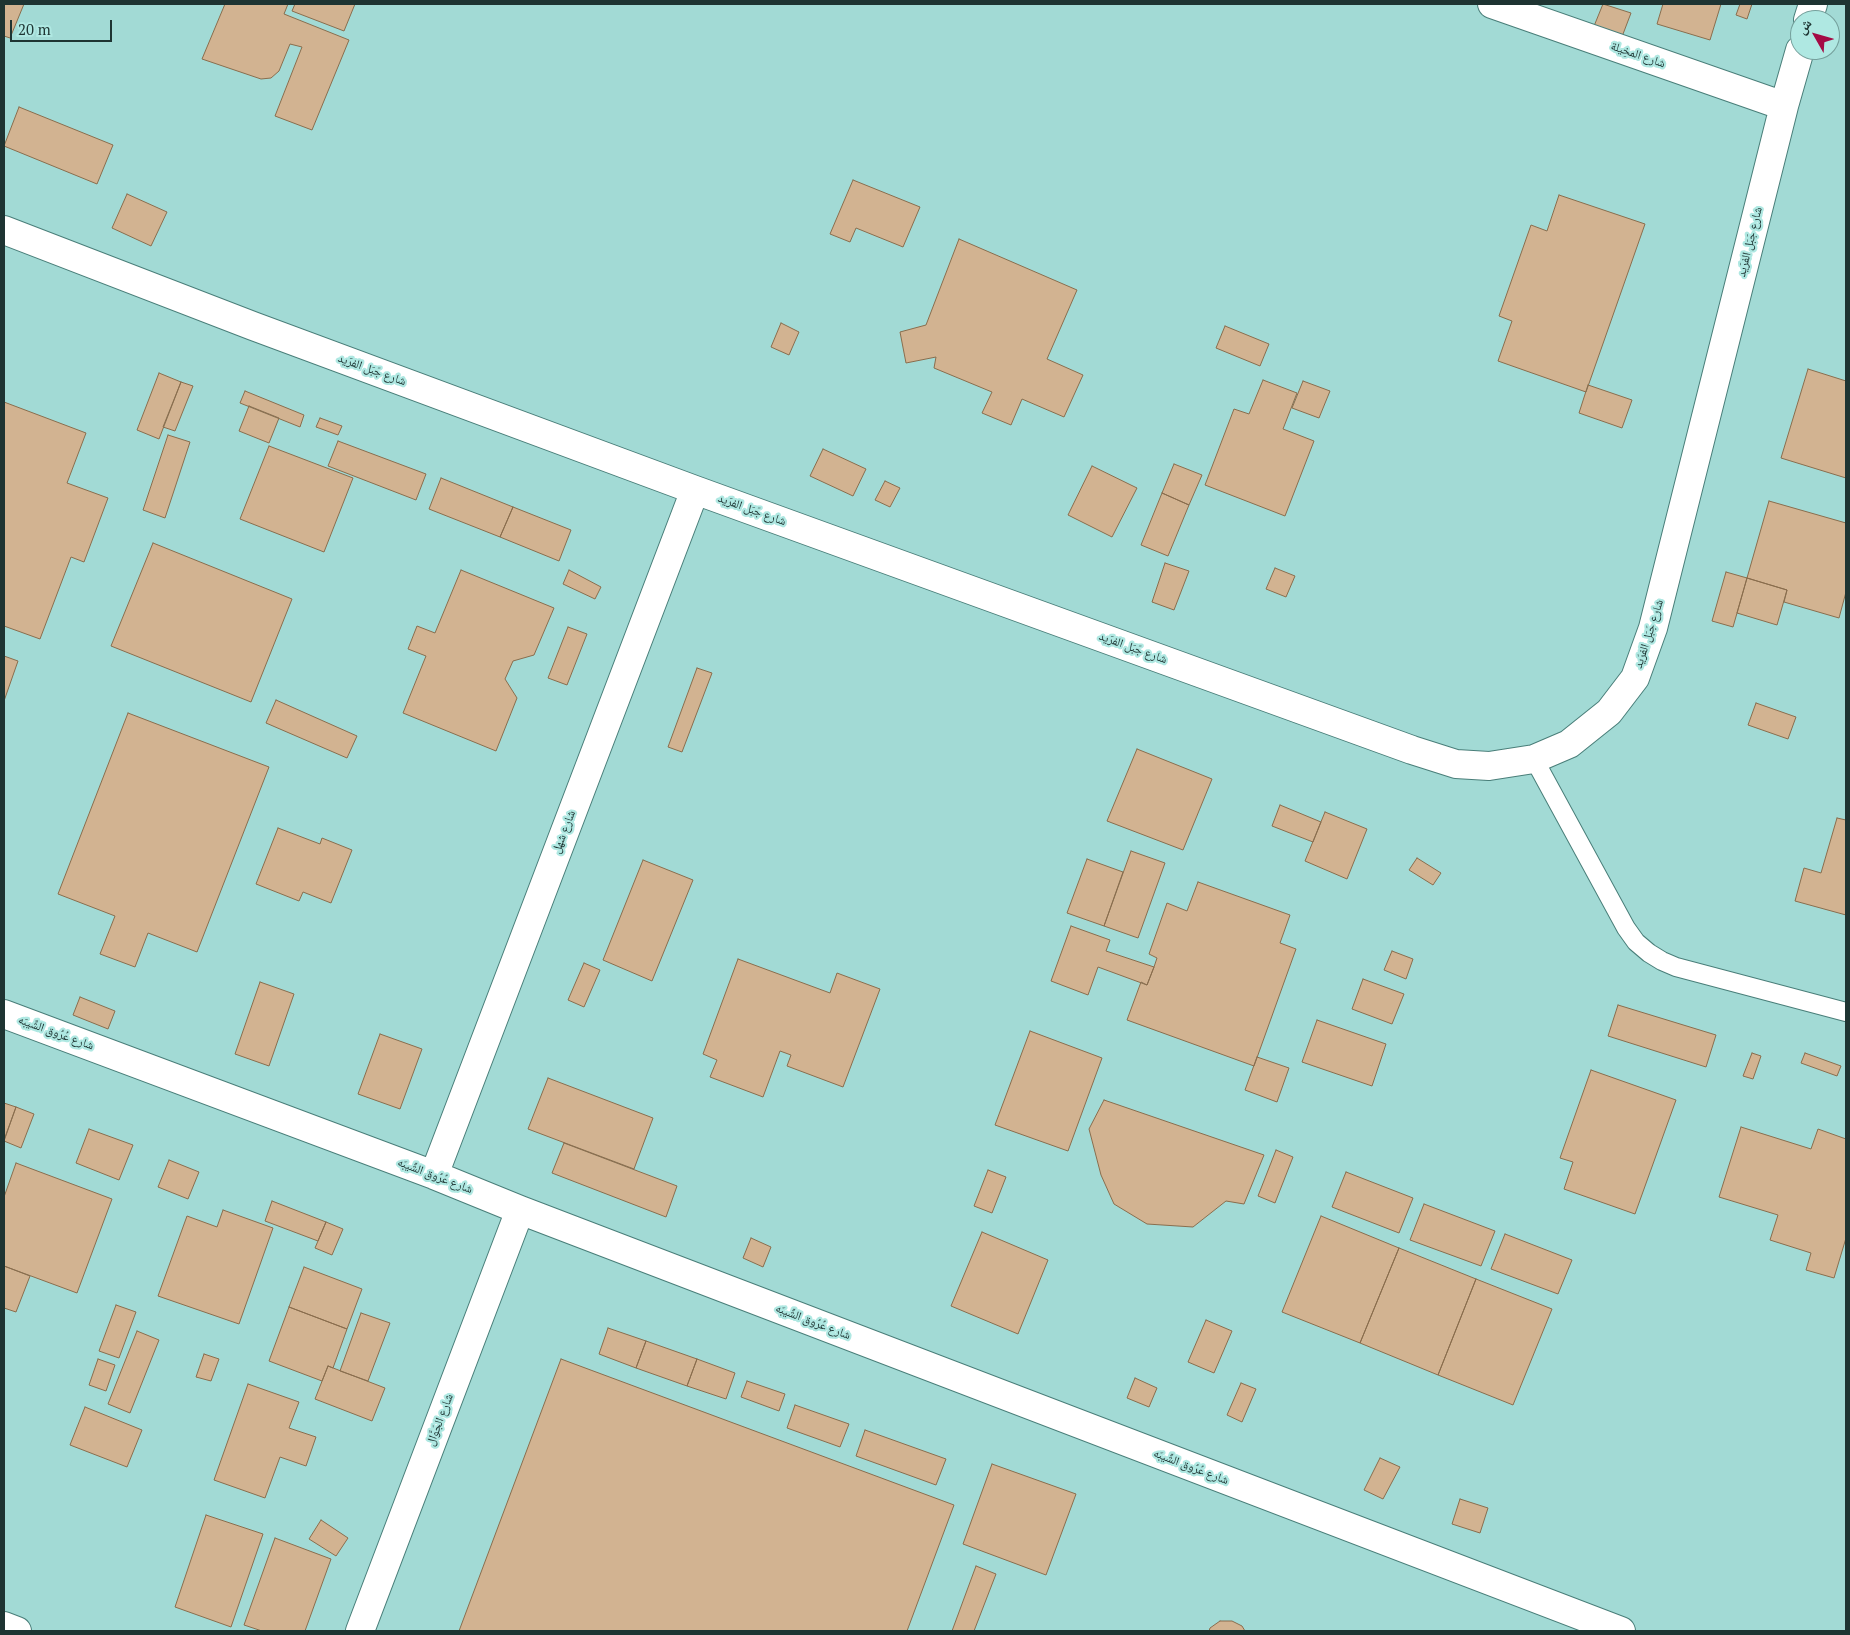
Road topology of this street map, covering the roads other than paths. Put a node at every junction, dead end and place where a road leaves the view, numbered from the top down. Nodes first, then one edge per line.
1 (1492, 4) edge
2 (1797, 60) edge
3 (1784, 106) junction
4 (4, 230) edge
5 (695, 490) junction
6 (1534, 759) junction
7 (1846, 1012) edge
8 (4, 1014) edge
9 (434, 1175) junction
10 (520, 1210) junction
11 (4, 1626) edge
12 (17, 1631) edge
13 (360, 1631) edge
14 (1621, 1631) edge

1 - 3 street, شارع المخِيلة
2 - 3 street, شارع جَبَل الفرَيد
3 - 6 street, شارع جَبَل الفرَيد
4 - 5 street, شارع جَبَل الفرَيد
5 - 6 street, شارع جَبَل الفرَيد
5 - 9 street, شارع شهل
6 - 7 lane
8 - 9 street, شارع عُرُوق الشِّيبَه
9 - 10 street, شارع عُرُوق الشِّيبَه
10 - 13 street, شارع الجَوَّال
10 - 14 street, شارع عُرُوق الشِّيبَه
11 - 12 street

